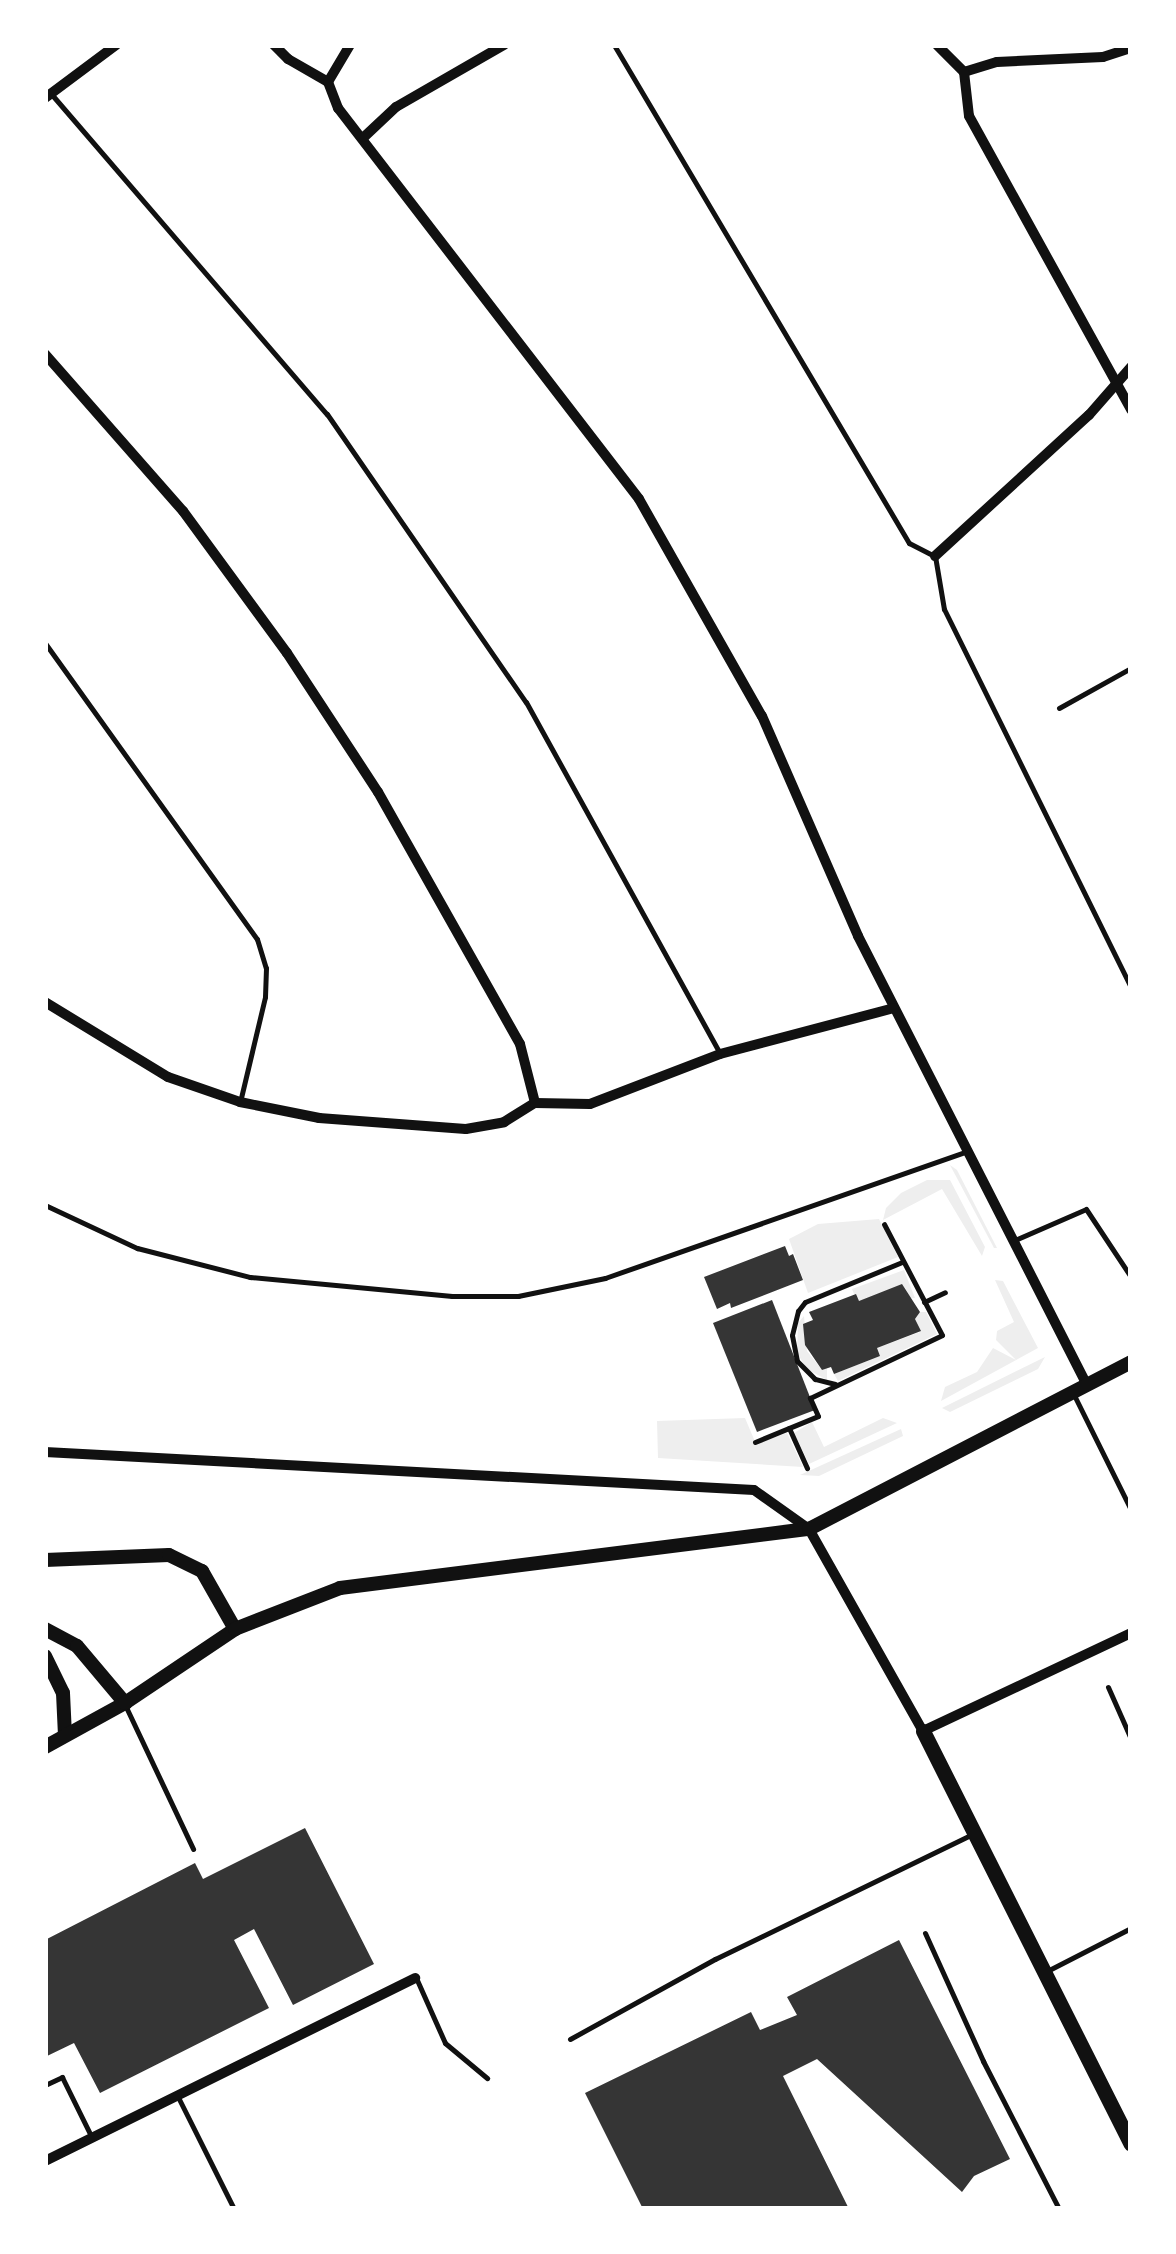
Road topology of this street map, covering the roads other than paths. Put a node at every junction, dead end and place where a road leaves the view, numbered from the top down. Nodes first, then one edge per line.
1 (116, 45) edge
2 (274, 45) edge
3 (350, 45) edge
4 (504, 45) edge
5 (614, 45) edge
6 (937, 45) edge
7 (1131, 48) edge
8 (964, 72) junction
9 (328, 82) junction
10 (48, 96) edge
11 (364, 137) junction
12 (45, 354) edge
13 (1131, 367) edge
14 (1115, 381) junction
15 (1131, 410) edge
16 (936, 556) junction
17 (45, 642) edge
18 (1131, 668) edge
19 (1058, 708) dead end
20 (1131, 987) edge
21 (45, 1002) edge
22 (894, 1008) junction
23 (720, 1054) junction
24 (240, 1102) junction
25 (534, 1103) junction
26 (970, 1150) junction
27 (45, 1205) edge
28 (1014, 1240) junction
29 (1131, 1276) edge
30 (1131, 1362) edge
31 (1086, 1383) junction
32 (1072, 1390) junction
33 (45, 1452) edge
34 (1131, 1510) edge
35 (809, 1529) junction
36 (45, 1560) edge
37 (236, 1629) junction
38 (45, 1630) edge
39 (1131, 1632) edge
40 (45, 1656) edge
41 (1108, 1687) dead end
42 (124, 1702) junction
43 (923, 1731) junction
44 (65, 1735) junction
45 (1131, 1739) edge
46 (45, 1746) edge
47 (974, 1833) junction
48 (193, 1849) dead end
49 (1131, 1928) edge
50 (924, 1933) dead end
51 (1046, 1971) junction
52 (415, 1978) joint
53 (570, 2039) dead end
54 (487, 2078) dead end
55 (45, 2085) edge
56 (178, 2097) junction
57 (92, 2138) junction
58 (1131, 2144) edge
59 (45, 2161) edge
60 (234, 2209) edge
61 (1059, 2209) edge

1 - 10 street
2 - 9 street
3 - 9 street
4 - 11 street
5 - 16 lane
6 - 8 street
7 - 8 street
8 - 14 street
9 - 11 street
10 - 23 lane
11 - 22 street
12 - 25 street
13 - 14 street
14 - 15 street
14 - 16 street
16 - 20 lane
17 - 24 lane
18 - 19 lane
21 - 24 street
22 - 23 street
22 - 26 street
23 - 25 street
24 - 25 street
26 - 27 lane
26 - 28 street
28 - 29 lane
28 - 31 street
30 - 31 street
31 - 32 street
32 - 34 lane
32 - 35 street
33 - 35 street
35 - 37 street
35 - 43 street
36 - 37 street
37 - 42 street
38 - 42 street
39 - 43 street
40 - 44 street
41 - 45 lane
42 - 44 street
42 - 48 lane
43 - 47 main road
44 - 46 street
47 - 51 main road
47 - 53 lane
49 - 51 lane
50 - 61 lane
51 - 58 main road
52 - 54 lane
52 - 56 street
55 - 57 lane
56 - 57 street
56 - 60 lane
57 - 59 street

